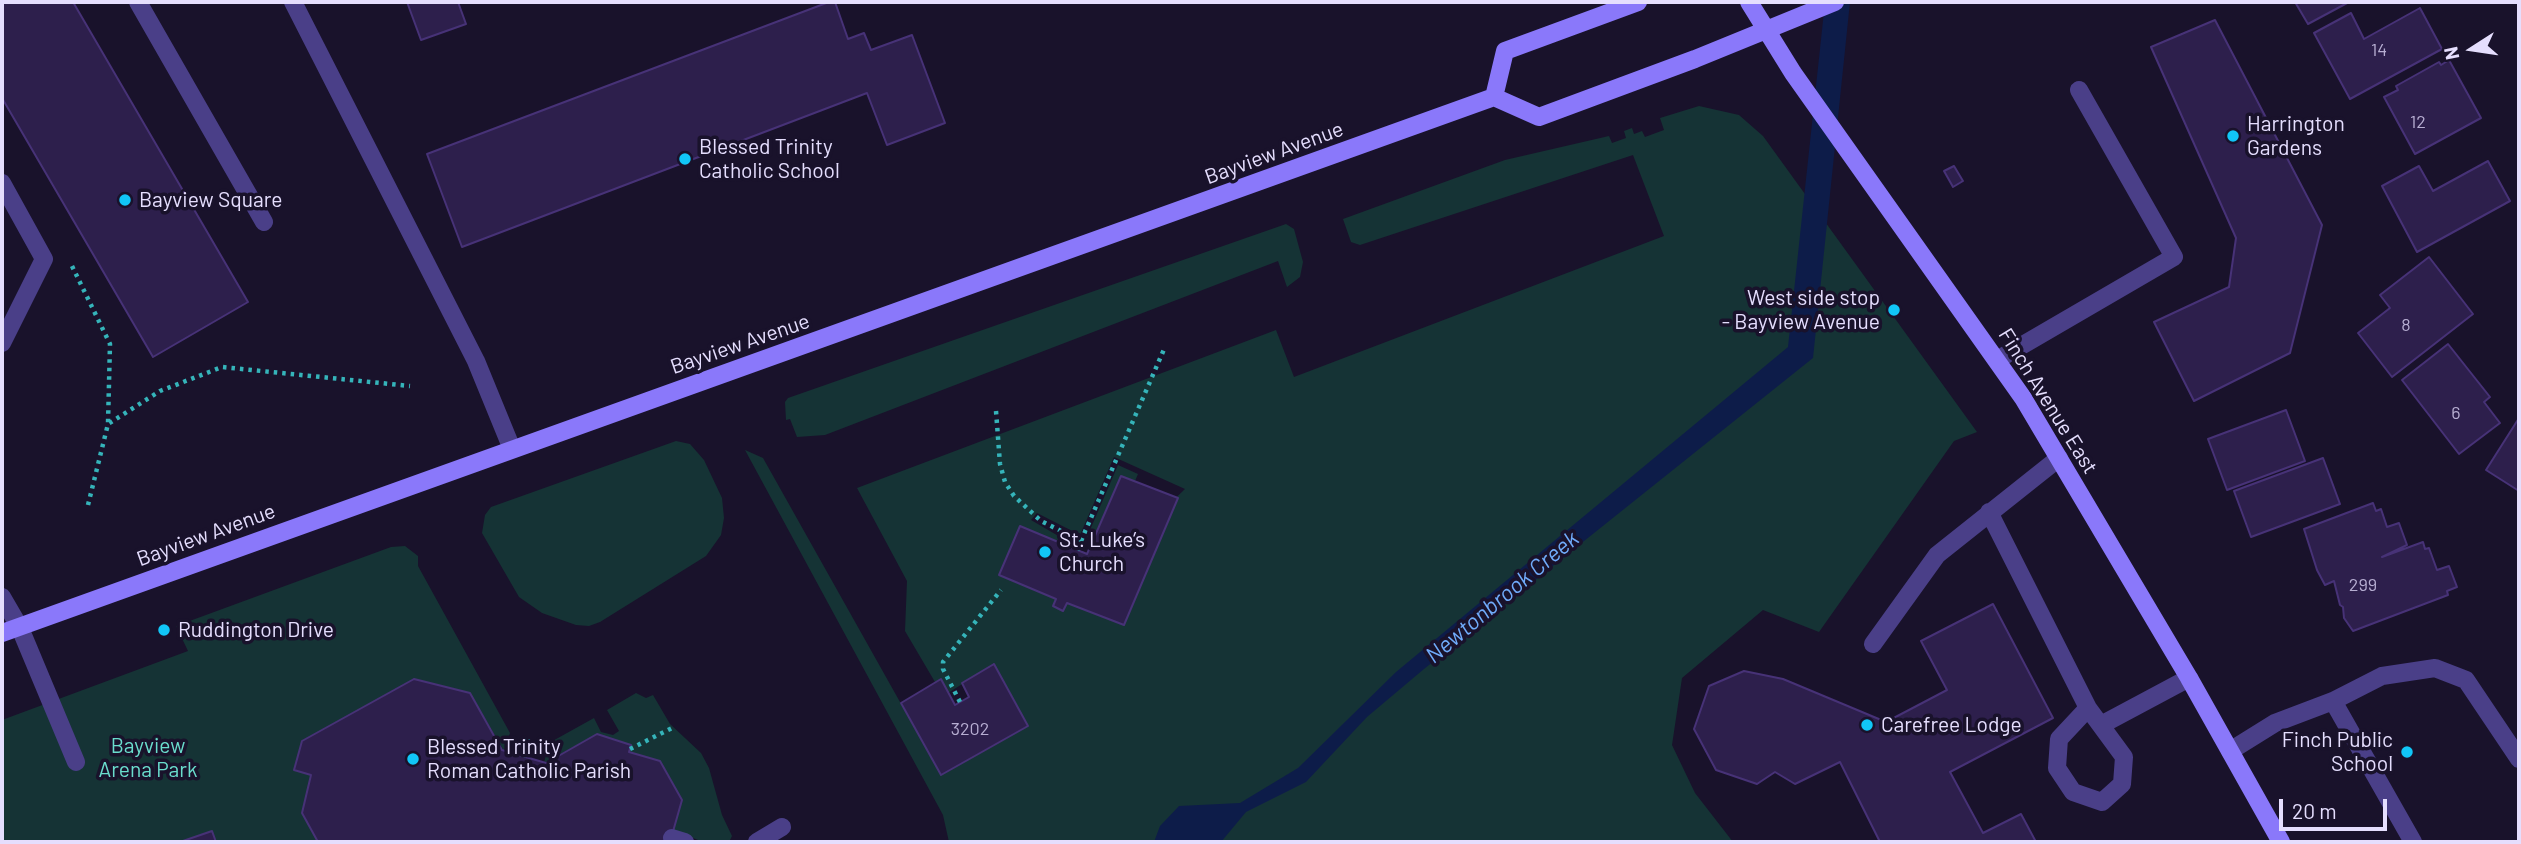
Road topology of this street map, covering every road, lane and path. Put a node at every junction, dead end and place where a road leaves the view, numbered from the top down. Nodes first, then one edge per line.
1 (138, 2) edge
2 (293, 2) edge
3 (1638, 2) edge
4 (1749, 2) edge
5 (1835, 2) edge
6 (1768, 30) junction
7 (2079, 90) dead end
8 (1494, 97) junction
9 (2, 183) edge
10 (264, 222) dead end
11 (68, 258) dead end
12 (2, 343) edge
13 (1165, 347) dead end
14 (1997, 360) junction
15 (410, 386) dead end
16 (996, 411) dead end
17 (108, 424) junction
18 (512, 449) junction
19 (2059, 458) junction
20 (88, 505) dead end
21 (1989, 512) junction
22 (1081, 541) junction
23 (1077, 550) dead end
24 (1001, 590) dead end
25 (2, 597) edge
26 (20, 628) junction
27 (2, 634) edge
28 (1873, 644) dead end
29 (2189, 678) junction
30 (2333, 701) junction
31 (960, 702) dead end
32 (2088, 708) junction
33 (2101, 725) junction
34 (674, 727) dead end
35 (527, 739) dead end
36 (630, 750) dead end
37 (2230, 751) junction
38 (523, 757) dead end
39 (2519, 759) edge
40 (76, 762) dead end
41 (782, 827) dead end
42 (757, 842) edge
43 (2281, 842) edge
44 (2413, 842) edge

1 - 10 street
2 - 18 street
3 - 8 main road
4 - 6 main road, Finch Avenue East
5 - 6 main road
6 - 8 main road
6 - 14 main road, Finch Avenue East
7 - 14 street
8 - 18 main road, Bayview Avenue
9 - 12 street
11 - 17 path
13 - 22 path
14 - 19 main road, Finch Avenue East
15 - 17 path
16 - 22 path
17 - 20 path
18 - 26 main road, Bayview Avenue
19 - 21 street
19 - 29 main road, Finch Avenue East
21 - 28 street
21 - 32 street
22 - 23 path
24 - 31 path
25 - 26 street
26 - 27 main road, Bayview Avenue
26 - 40 street
29 - 33 street
29 - 37 main road, Finch Avenue East
30 - 37 street
30 - 39 street
30 - 44 street
32 - 33 street
32 - 33 street
34 - 36 path
35 - 38 path
37 - 43 main road, Finch Avenue East
41 - 42 street

